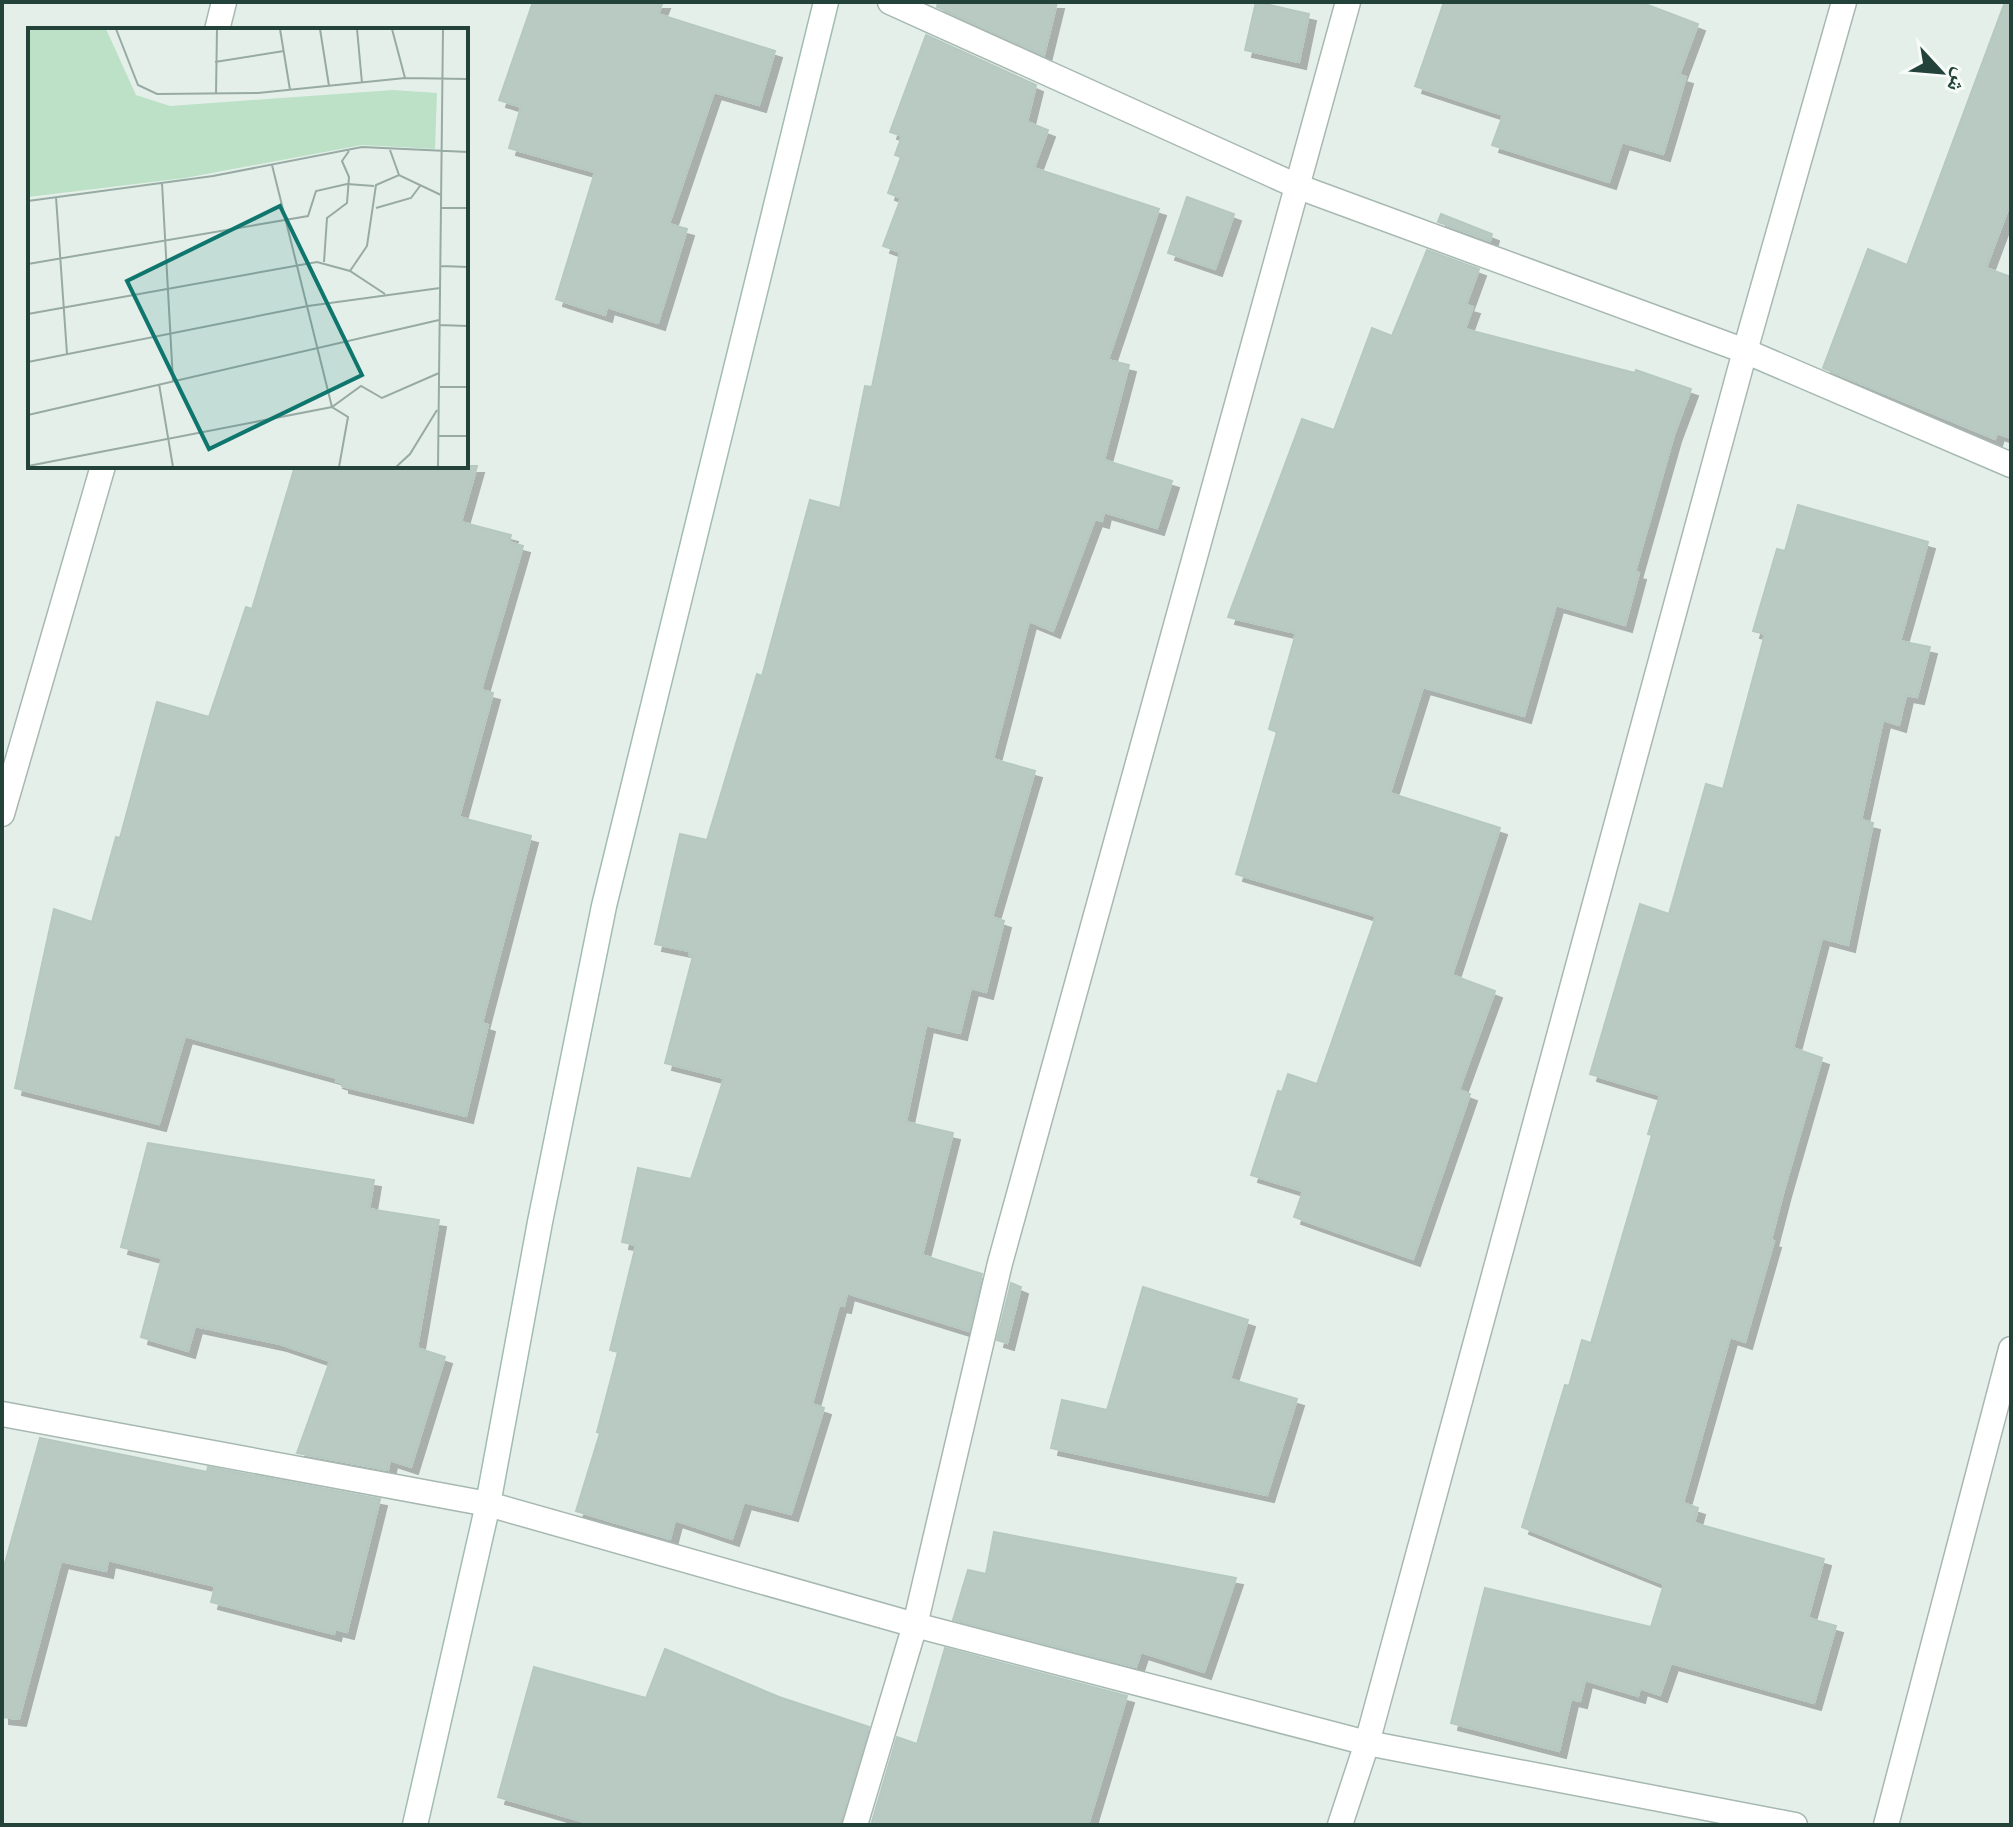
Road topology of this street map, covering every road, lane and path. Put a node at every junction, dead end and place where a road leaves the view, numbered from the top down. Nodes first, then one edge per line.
1 (224, 2) edge
2 (826, 2) edge
3 (890, 2) edge
4 (1348, 2) edge
5 (1844, 2) edge
6 (218, 28) edge
7 (1299, 187) junction
8 (1745, 351) junction
9 (2011, 465) edge
10 (102, 468) edge
11 (2, 814) edge
12 (2011, 1349) edge
13 (2, 1414) edge
14 (488, 1504) junction
15 (915, 1625) junction
16 (1367, 1743) junction
17 (415, 1825) edge
18 (855, 1825) edge
19 (1340, 1825) edge
20 (1795, 1825) edge
21 (1886, 1825) edge

1 - 6 street
2 - 14 street
3 - 7 street
4 - 7 street
5 - 8 street
7 - 8 street
7 - 15 street
8 - 9 street
8 - 16 street
10 - 11 street
12 - 21 street
13 - 14 street
14 - 15 street
14 - 17 street
15 - 16 street
15 - 18 street
16 - 19 street
16 - 20 street

